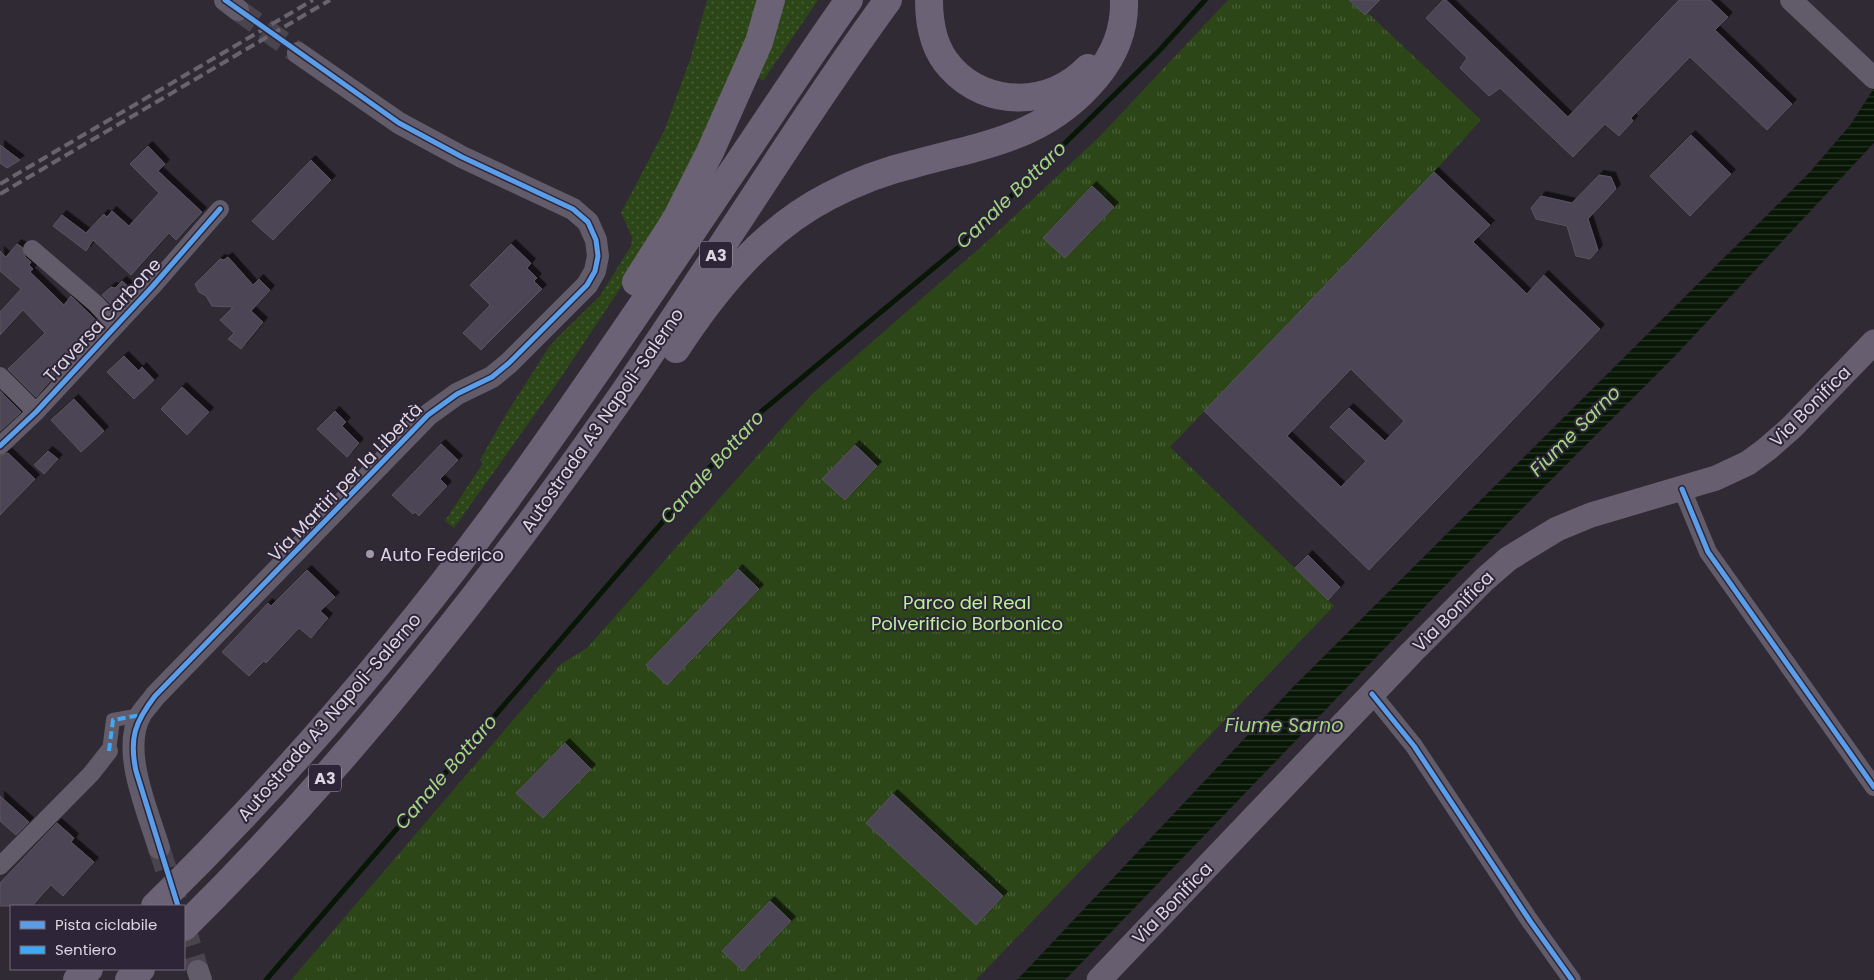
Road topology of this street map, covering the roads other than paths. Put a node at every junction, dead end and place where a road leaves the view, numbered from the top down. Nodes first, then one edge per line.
1 (771, 0) edge
2 (849, 0) edge
3 (888, 0) edge
4 (929, 0) edge
5 (1110, 0) edge
6 (1124, 0) edge
7 (1791, 0) edge
8 (298, 53) tunnel mouth
9 (1868, 72) edge
10 (220, 208) dead end
11 (32, 249) dead end
12 (116, 325) junction
13 (1874, 342) edge
14 (0, 376) edge
15 (36, 412) junction
16 (0, 446) edge
17 (542, 451) junction
18 (1682, 489) junction
19 (542, 508) junction
20 (1372, 694) junction
21 (141, 715) junction
22 (109, 750) joint
23 (1874, 787) edge
24 (159, 848) tunnel mouth
25 (0, 866) edge
26 (156, 905) edge
27 (185, 926) edge
28 (88, 970) edge
29 (140, 970) edge
30 (77, 980) edge
31 (129, 980) edge
32 (1099, 980) edge
33 (1572, 980) edge

1 - 17 highway
2 - 17 highway, Autostrada A3 Napoli-Salerno / A3
3 - 19 highway, Autostrada A3 Napoli-Salerno / A3
4 - 5 highway
6 - 19 highway
7 - 9 street
8 - 21 street, Via Martiri per la Libertà
10 - 12 street, Traversa Carbone
11 - 12 street, Traversa Carbone
12 - 15 street, Traversa Carbone
13 - 18 main road, Via Bonifica
14 - 15 street
15 - 16 street, Traversa Carbone
17 - 26 highway, Autostrada A3 Napoli-Salerno / A3
18 - 20 main road, Via Bonifica
18 - 23 street
19 - 27 highway, Autostrada A3 Napoli-Salerno / A3
20 - 32 main road, Via Bonifica
20 - 33 street
21 - 22 street
21 - 24 street, Via Martiri per la Libertà
22 - 25 street
28 - 30 highway
29 - 31 highway

